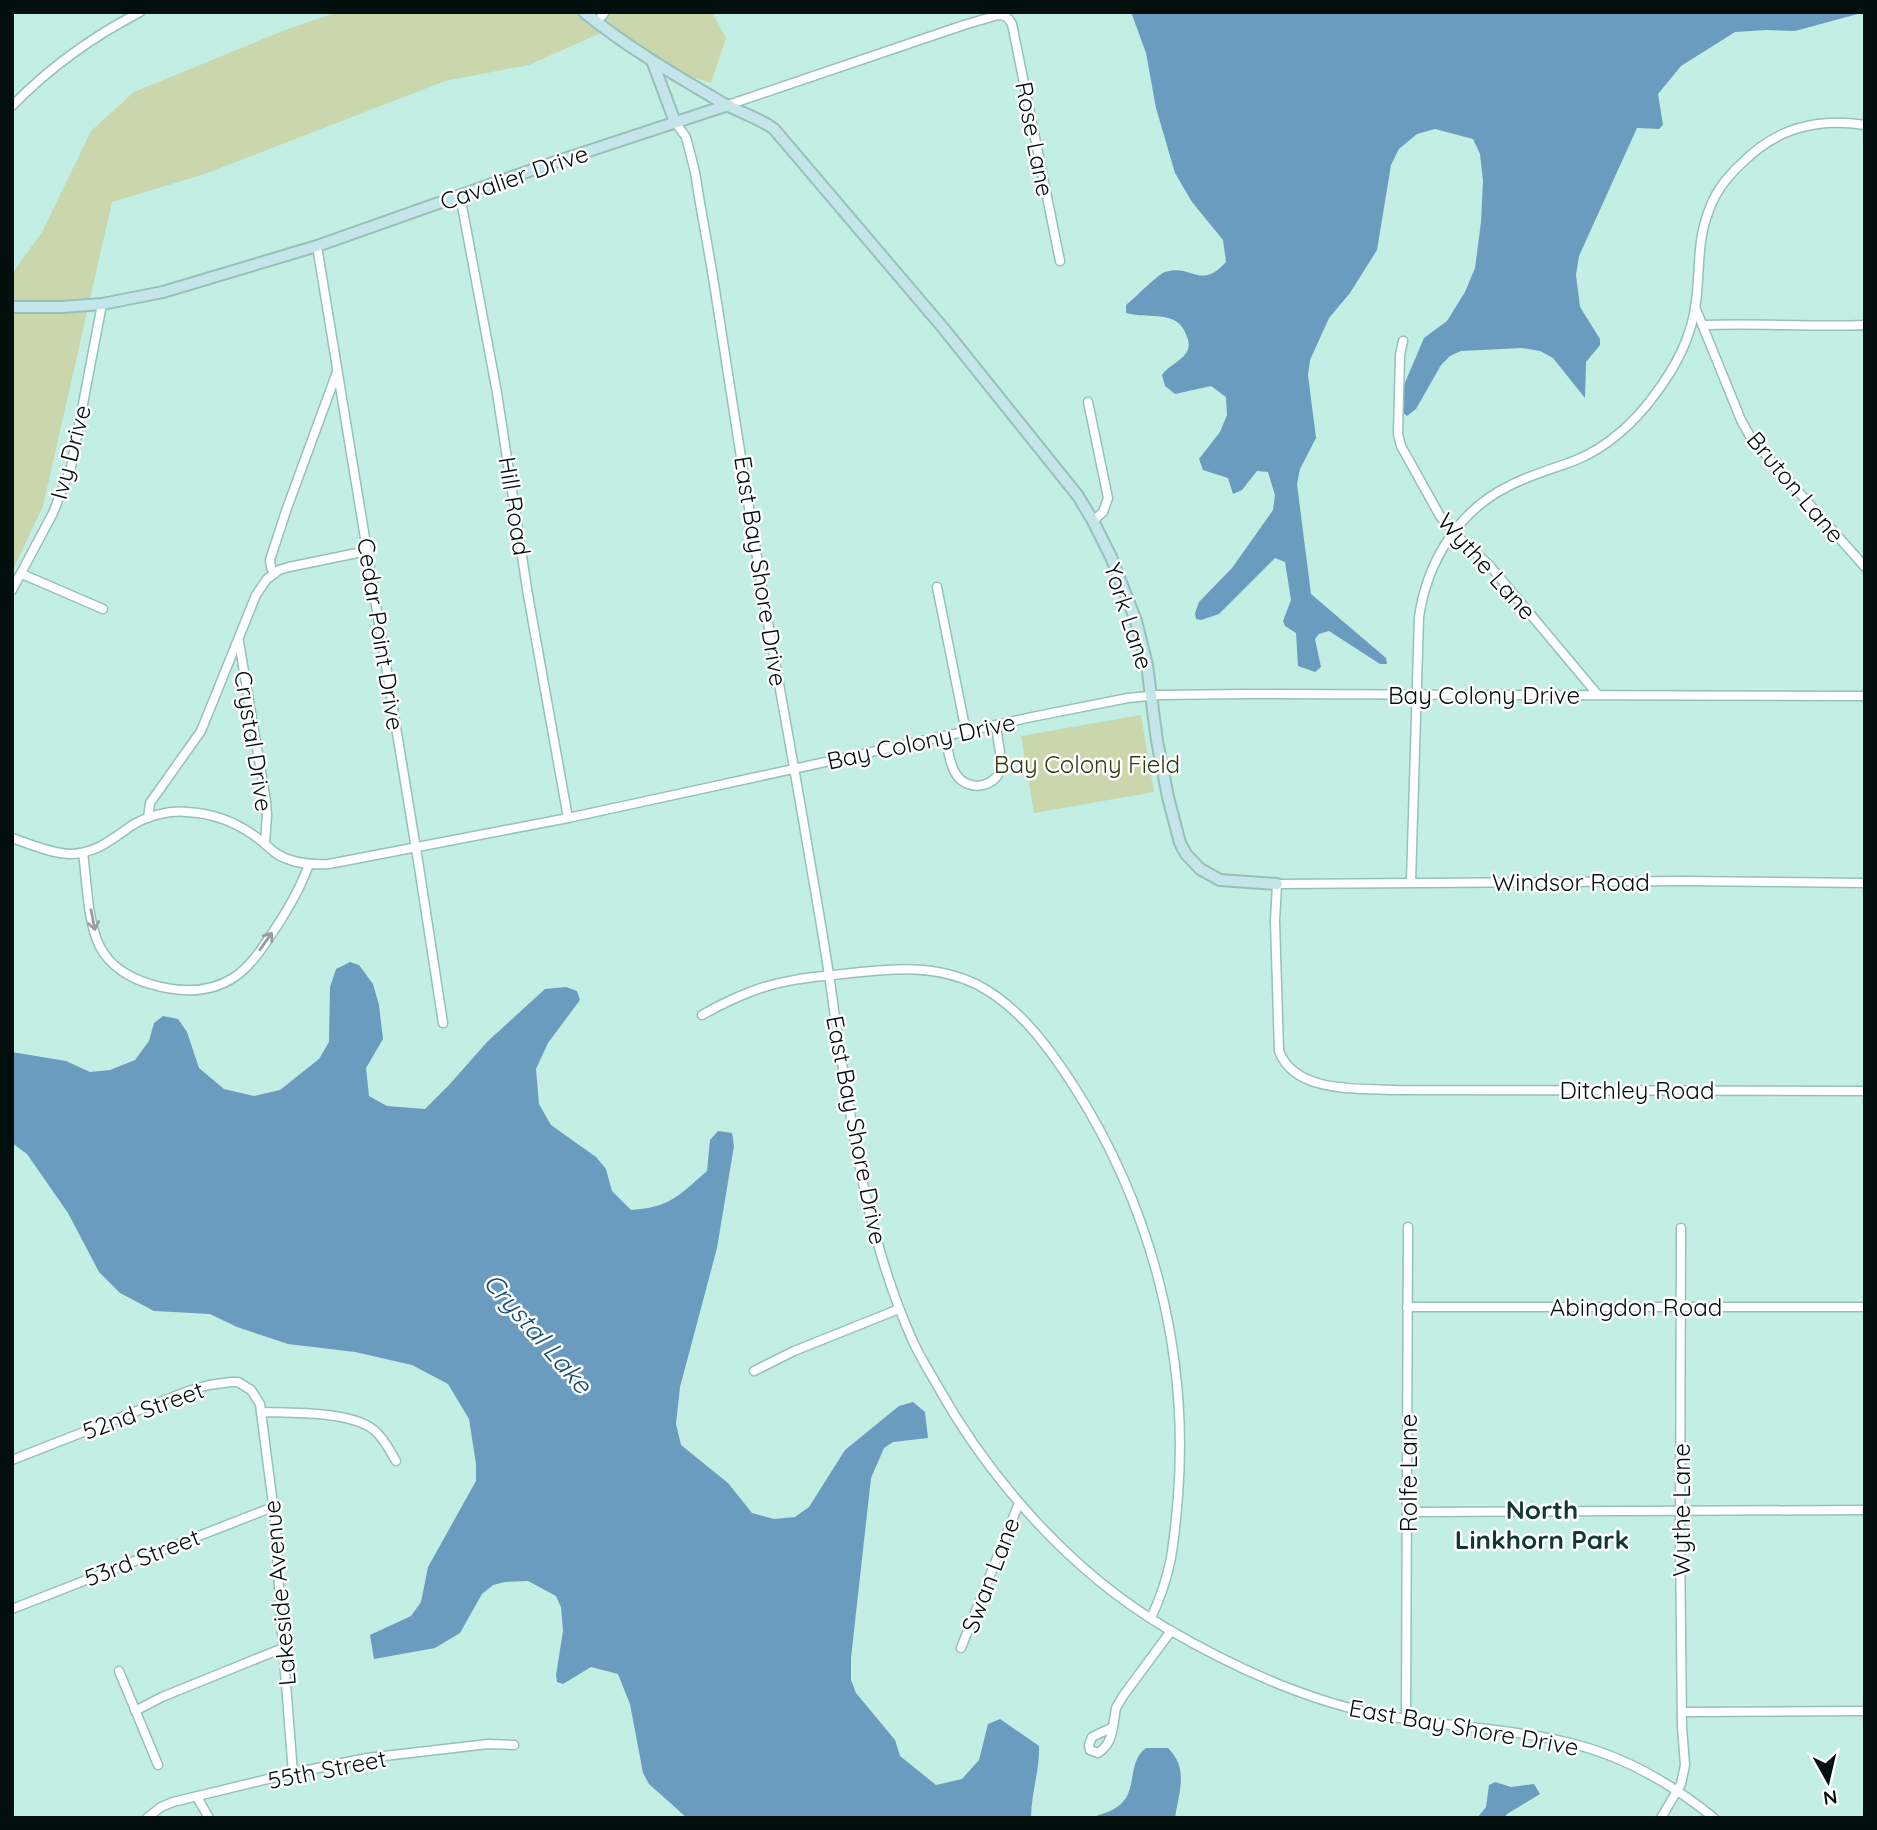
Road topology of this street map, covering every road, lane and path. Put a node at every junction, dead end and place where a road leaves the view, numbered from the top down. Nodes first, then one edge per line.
1 (140, 12) edge
2 (584, 12) edge
3 (605, 12) edge
4 (1008, 18) joint
5 (597, 22) junction
6 (653, 62) junction
7 (728, 105) junction
8 (12, 106) edge
9 (675, 122) junction
10 (1865, 125) edge
11 (460, 195) junction
12 (317, 246) junction
13 (1060, 261) dead end
14 (102, 304) junction
15 (12, 307) edge
16 (1695, 307) junction
17 (1703, 325) junction
18 (1865, 325) edge
19 (1403, 341) dead end
20 (338, 369) junction
21 (1088, 402) dead end
22 (1093, 521) junction
23 (1453, 532) junction
24 (367, 551) junction
25 (1865, 567) edge
26 (22, 574) junction
27 (274, 574) junction
28 (937, 587) dead end
29 (12, 590) edge
30 (103, 609) dead end
31 (238, 639) junction
32 (1417, 695) junction
33 (1598, 695) junction
34 (1152, 696) junction
35 (1865, 696) edge
36 (996, 725) junction
37 (966, 732) junction
38 (945, 736) junction
39 (794, 769) junction
40 (148, 818) junction
41 (568, 818) junction
42 (12, 838) edge
43 (265, 843) junction
44 (416, 848) junction
45 (83, 853) junction
46 (309, 864) junction
47 (1411, 882) junction
48 (1865, 883) edge
49 (1277, 884) junction
50 (829, 975) junction
51 (702, 1014) dead end
52 (443, 1023) dead end
53 (1865, 1091) edge
54 (1408, 1227) dead end
55 (1681, 1228) dead end
56 (1407, 1307) junction
57 (1681, 1307) junction
58 (1865, 1307) edge
59 (899, 1309) junction
60 (754, 1371) dead end
61 (261, 1412) junction
62 (12, 1460) edge
63 (396, 1461) dead end
64 (1019, 1503) junction
65 (273, 1507) junction
66 (1680, 1510) junction
67 (1865, 1510) edge
68 (1408, 1512) junction
69 (12, 1609) edge
70 (1151, 1618) junction
71 (1171, 1631) junction
72 (961, 1647) dead end
73 (283, 1648) junction
74 (119, 1671) dead end
75 (135, 1711) junction
76 (1865, 1711) edge
77 (1682, 1712) junction
78 (1406, 1719) junction
79 (1112, 1727) dead end
80 (514, 1745) dead end
81 (158, 1765) dead end
82 (293, 1773) junction
83 (1678, 1791) junction
84 (197, 1797) junction
85 (146, 1818) edge
86 (209, 1818) edge
87 (1661, 1818) edge
88 (1714, 1818) edge

1 - 8 street
2 - 5 street, York Lane
3 - 5 street
4 - 7 street, Cavalier Drive
4 - 13 street, Rose Lane
5 - 6 street, York Lane
6 - 7 street, York Lane
6 - 9 street
7 - 9 street, Cavalier Drive
7 - 22 street, York Lane
9 - 11 street, Cavalier Drive
9 - 39 street, East Bay Shore Drive
10 - 16 street
11 - 12 street, Cavalier Drive
11 - 41 street, Hill Road
12 - 14 street, Cavalier Drive
12 - 20 street, Cedar Point Drive
14 - 15 street, Cavalier Drive
14 - 26 street, Ivy Drive
16 - 17 street, Bruton Lane
16 - 23 street
17 - 18 street
17 - 25 street, Bruton Lane
19 - 23 street, Wythe Lane
20 - 24 street, Cedar Point Drive
20 - 27 street
21 - 22 street
22 - 34 street, York Lane
23 - 32 street
23 - 33 street, Wythe Lane
24 - 27 street
24 - 44 street, Cedar Point Drive
26 - 29 street, Ivy Drive
26 - 30 street
27 - 31 street
28 - 37 street
31 - 40 street
31 - 43 street, Crystal Drive
32 - 33 street, Bay Colony Drive
32 - 34 street, Bay Colony Drive
32 - 47 street
33 - 35 street, Bay Colony Drive
34 - 36 street, Bay Colony Drive
34 - 49 street, York Lane
36 - 37 street, Bay Colony Drive
36 - 38 street
37 - 38 street, Bay Colony Drive
38 - 39 street, Bay Colony Drive
39 - 41 street, Bay Colony Drive
39 - 50 street, East Bay Shore Drive
40 - 43 street, Bay Colony Drive
40 - 45 street, Bay Colony Drive
41 - 44 street, Bay Colony Drive
42 - 45 street, Bay Colony Drive
43 - 46 street, Bay Colony Drive
44 - 46 street, Bay Colony Drive
44 - 52 street, Cedar Point Drive
45 -> 46 street
47 - 48 street, Windsor Road
47 - 49 street, Windsor Road
49 - 53 street, Ditchley Road
50 - 51 street
50 - 59 street, East Bay Shore Drive
50 - 70 street
54 - 56 street, Rolfe Lane
55 - 57 street, Wythe Lane
56 - 57 street, Abingdon Road
56 - 68 street, Rolfe Lane
57 - 58 street, Abingdon Road
57 - 66 street, Wythe Lane
59 - 60 street
59 - 64 street, East Bay Shore Drive
61 - 62 street, 52nd Street
61 - 63 street
61 - 65 street, Lakeside Avenue
64 - 70 street, East Bay Shore Drive
64 - 72 street, Swan Lane
65 - 69 street, 53rd Street
65 - 73 street, Lakeside Avenue
66 - 67 street
66 - 68 street
66 - 77 street, Wythe Lane
68 - 78 street, Rolfe Lane
70 - 71 street, East Bay Shore Drive
71 - 78 street, East Bay Shore Drive
71 - 79 street
73 - 75 street
73 - 82 street, Lakeside Avenue
74 - 75 street
75 - 81 street
76 - 77 street
77 - 83 street, Wythe Lane
78 - 83 street, East Bay Shore Drive
80 - 82 street, 55th Street
82 - 84 street, 55th Street
83 - 87 street
83 - 88 street, East Bay Shore Drive
84 - 85 street, 55th Street
84 - 86 street

